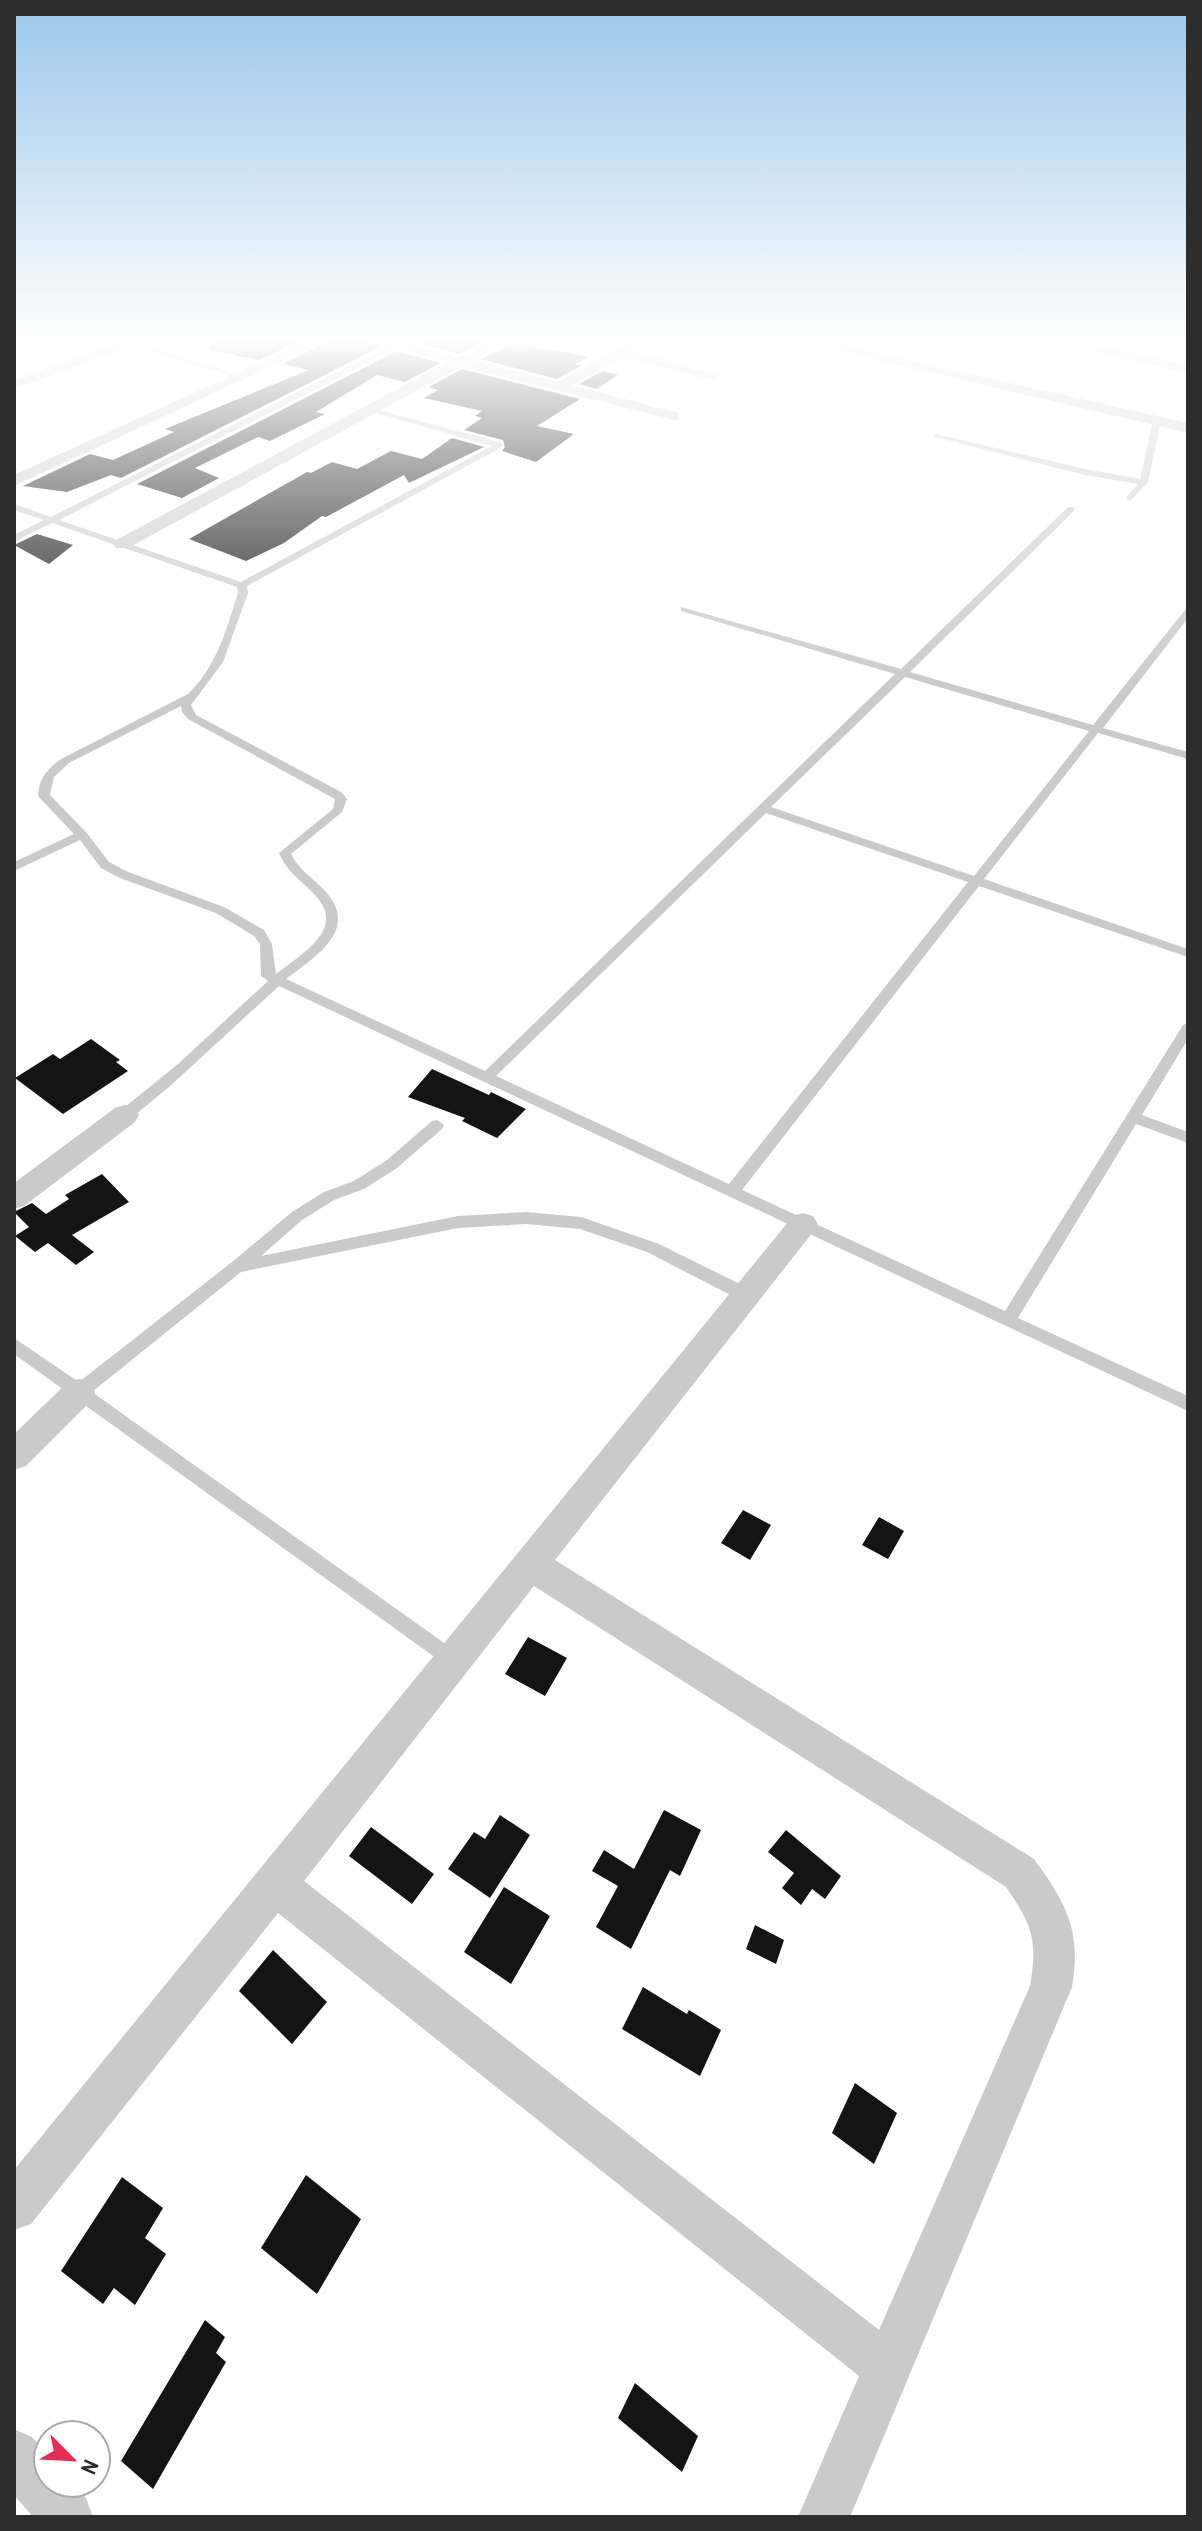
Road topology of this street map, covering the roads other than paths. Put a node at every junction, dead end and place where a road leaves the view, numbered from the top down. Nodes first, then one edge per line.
1 (67, 457) edge
2 (176, 457) edge
3 (286, 457) edge
4 (477, 457) edge
5 (1024, 457) edge
6 (1149, 457) edge
7 (14, 481) edge
8 (1144, 482) junction
9 (1130, 498) dead end
10 (14, 507) edge
11 (1071, 509) dead end
12 (51, 520) junction
13 (14, 539) edge
14 (122, 544) junction
15 (242, 585) junction
16 (684, 609) dead end
17 (1188, 612) edge
18 (902, 673) junction
19 (192, 696) junction
20 (1096, 729) junction
21 (1188, 756) edge
22 (763, 808) junction
23 (82, 835) junction
24 (14, 867) edge
25 (976, 881) junction
26 (1188, 953) edge
27 (277, 980) junction
28 (1188, 1028) edge
29 (487, 1077) junction
30 (125, 1115) joint
31 (1134, 1118) junction
32 (437, 1125) dead end
33 (1188, 1138) edge
34 (732, 1191) junction
35 (14, 1198) edge
36 (805, 1220) junction
37 (236, 1267) junction
38 (746, 1295) junction
39 (1008, 1320) junction
40 (14, 1345) edge
41 (79, 1392) junction
42 (1188, 1404) edge
43 (14, 1456) edge
44 (530, 1564) junction
45 (455, 1662) junction
46 (274, 1883) junction
47 (14, 2207) edge
48 (888, 2368) junction
49 (14, 2455) edge
50 (67, 2517) edge
51 (824, 2517) edge

1 - 7 street
2 - 12 lane
3 - 14 street
4 - 15 lane
5 - 8 lane
6 - 8 lane
8 - 9 lane
10 - 12 lane
11 - 18 lane
12 - 13 lane
12 - 14 lane
14 - 15 lane
15 - 19 lane
16 - 18 lane
17 - 20 lane
18 - 20 lane
18 - 22 lane
19 - 23 lane
19 - 27 lane
20 - 21 lane
20 - 25 lane
22 - 25 lane
22 - 29 lane
23 - 24 lane
23 - 27 lane
25 - 26 lane
25 - 34 lane
27 - 29 lane
27 - 30 lane
28 - 31 lane
29 - 34 lane
30 - 35 street
31 - 33 lane
31 - 39 lane
32 - 37 lane
34 - 36 lane
36 - 38 street
36 - 39 lane
37 - 38 lane
37 - 41 lane
38 - 44 street
39 - 42 lane
40 - 41 lane
41 - 43 street
41 - 45 lane
44 - 45 street
44 - 48 street
45 - 46 street
46 - 47 street
46 - 48 street
48 - 51 street
49 - 50 street

